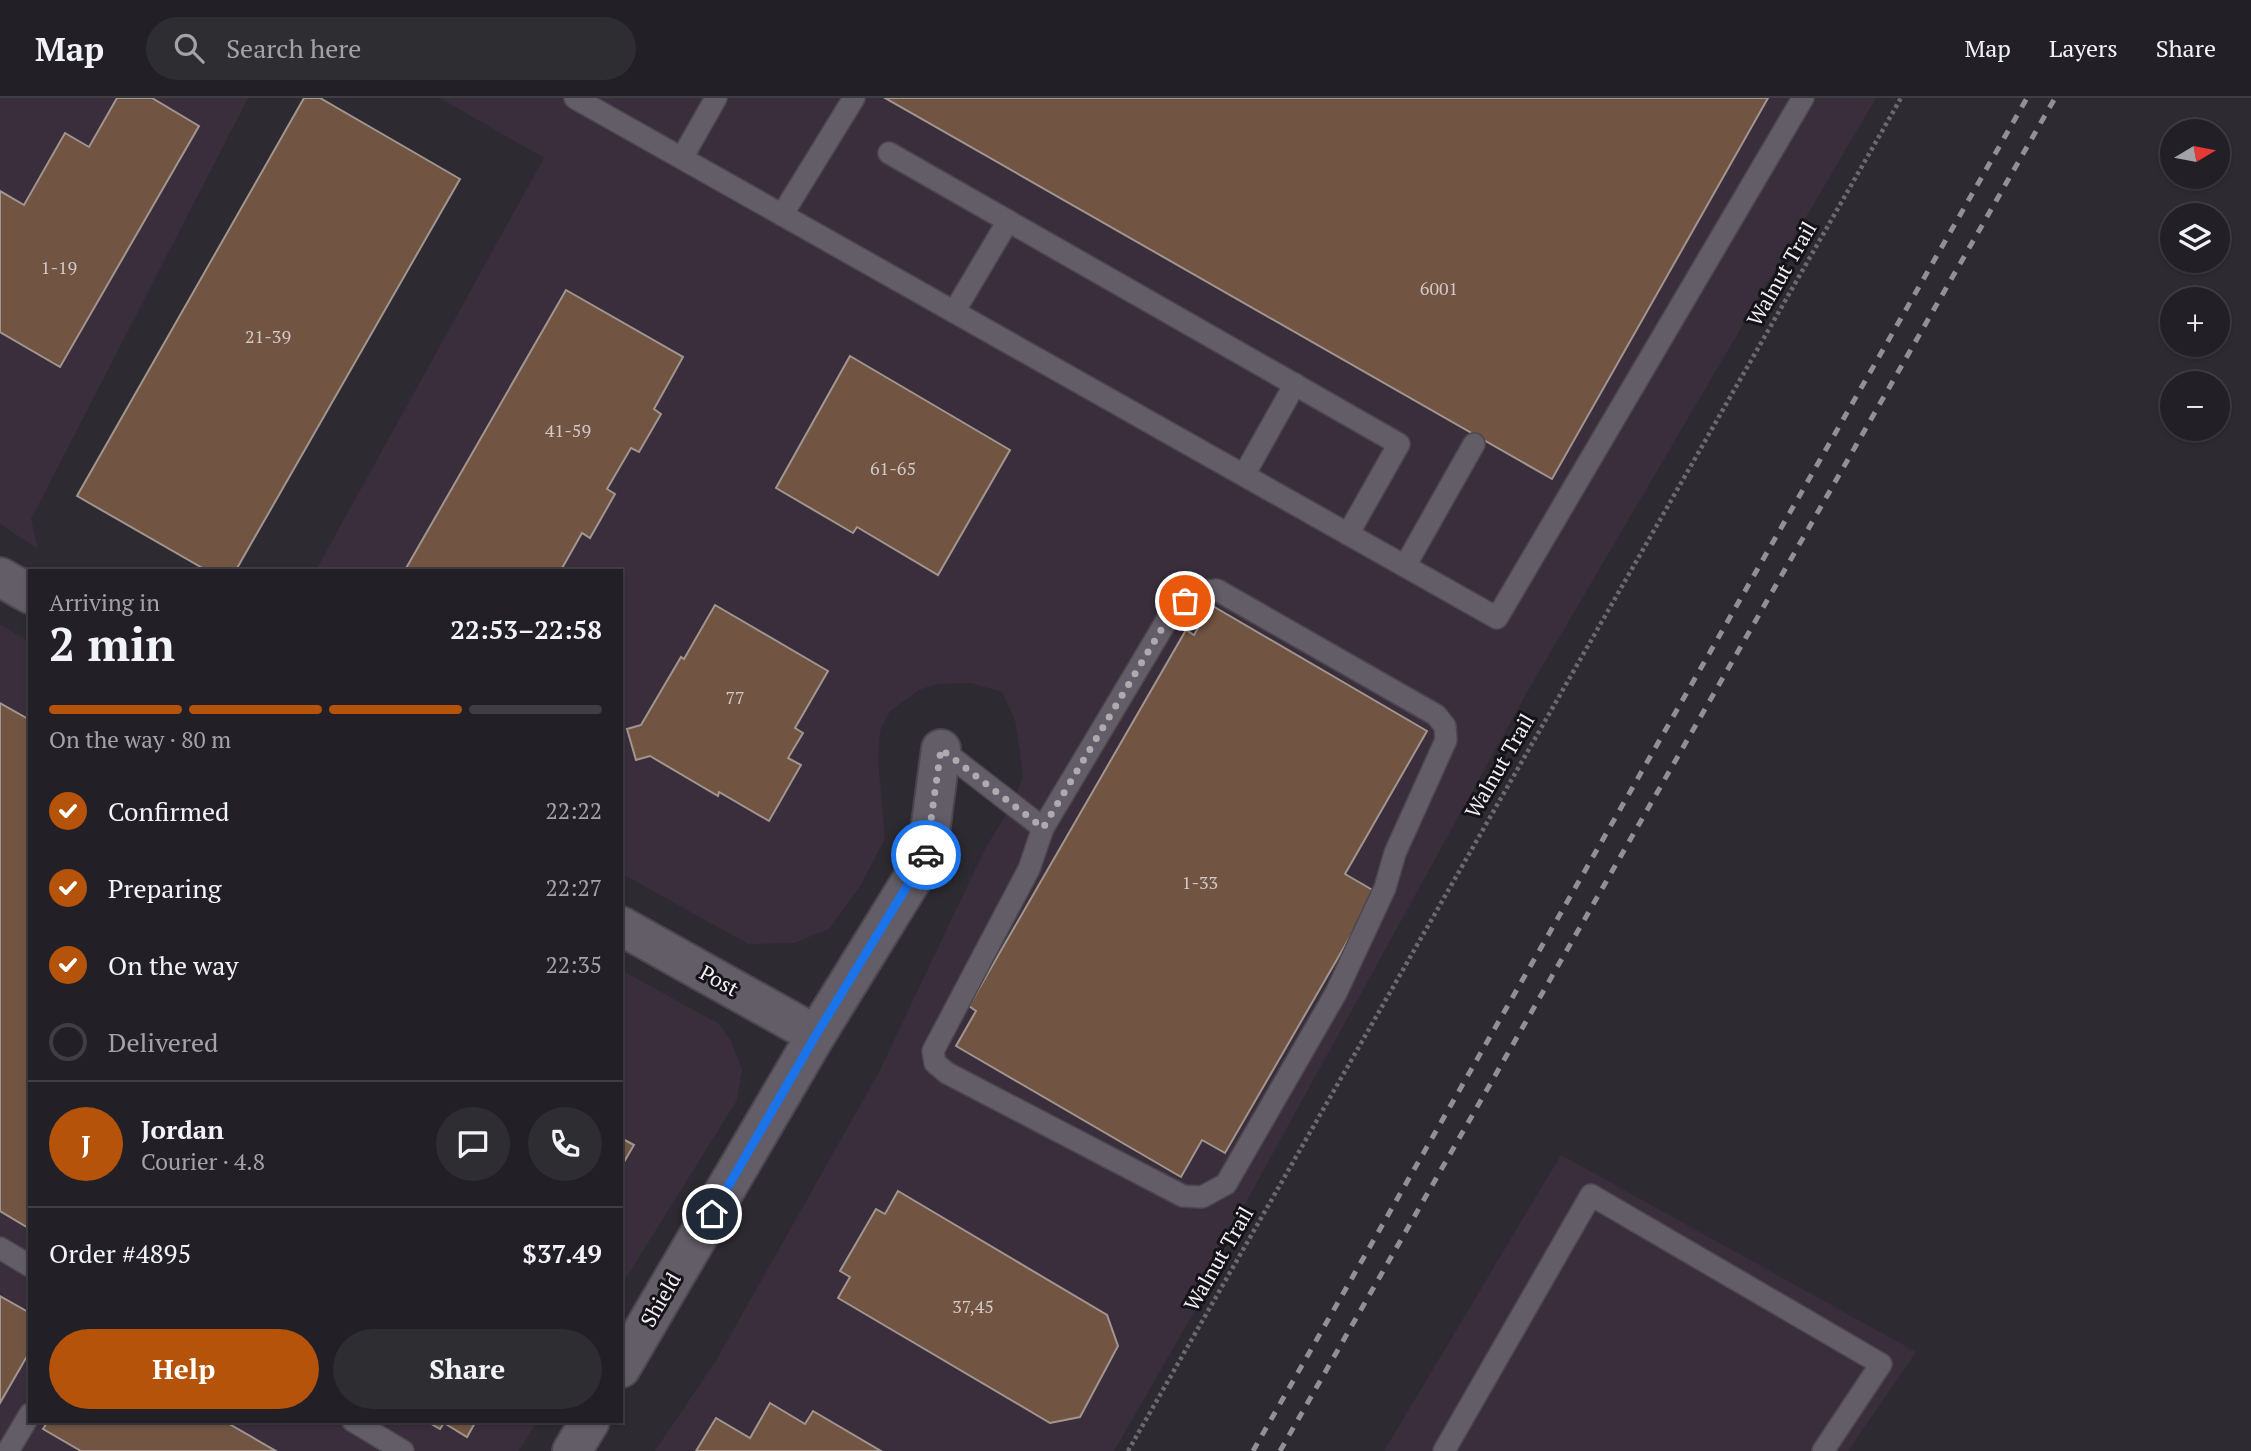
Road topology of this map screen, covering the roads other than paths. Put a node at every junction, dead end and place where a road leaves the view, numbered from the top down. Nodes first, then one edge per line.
1 (575, 98) edge
2 (716, 98) edge
3 (854, 98) edge
4 (1803, 98) edge
5 (890, 153) dead end
6 (682, 158) junction
7 (782, 215) junction
8 (1008, 221) junction
9 (954, 312) junction
10 (1295, 384) junction
11 (1474, 444) dead end
12 (1244, 475) junction
13 (1348, 534) junction
14 (1405, 566) junction
15 (0, 577) edge
16 (28, 593) edge
17 (941, 749) joint
18 (1043, 828) junction
19 (623, 927) edge
20 (816, 1035) junction
21 (0, 1248) edge
22 (28, 1265) edge
23 (623, 1365) edge
24 (28, 1417) edge
25 (356, 1423) edge
26 (589, 1423) edge
27 (8, 1451) edge
28 (403, 1451) edge
29 (572, 1451) edge
30 (1444, 1451) edge
31 (1823, 1451) edge

1 - 6 lane
2 - 6 lane
3 - 7 lane
4 - 14 lane
5 - 8 lane
6 - 7 lane
7 - 9 lane
8 - 9 lane
8 - 10 lane
9 - 12 lane
10 - 12 lane
10 - 13 lane
11 - 14 lane
12 - 13 lane
13 - 14 lane
15 - 16 street
17 - 18 lane
17 - 20 street, Shield
18 - 18 lane
19 - 20 street, Post
20 - 23 street, Shield
21 - 22 lane
24 - 27 lane
25 - 28 lane
26 - 29 street
30 - 31 lane

